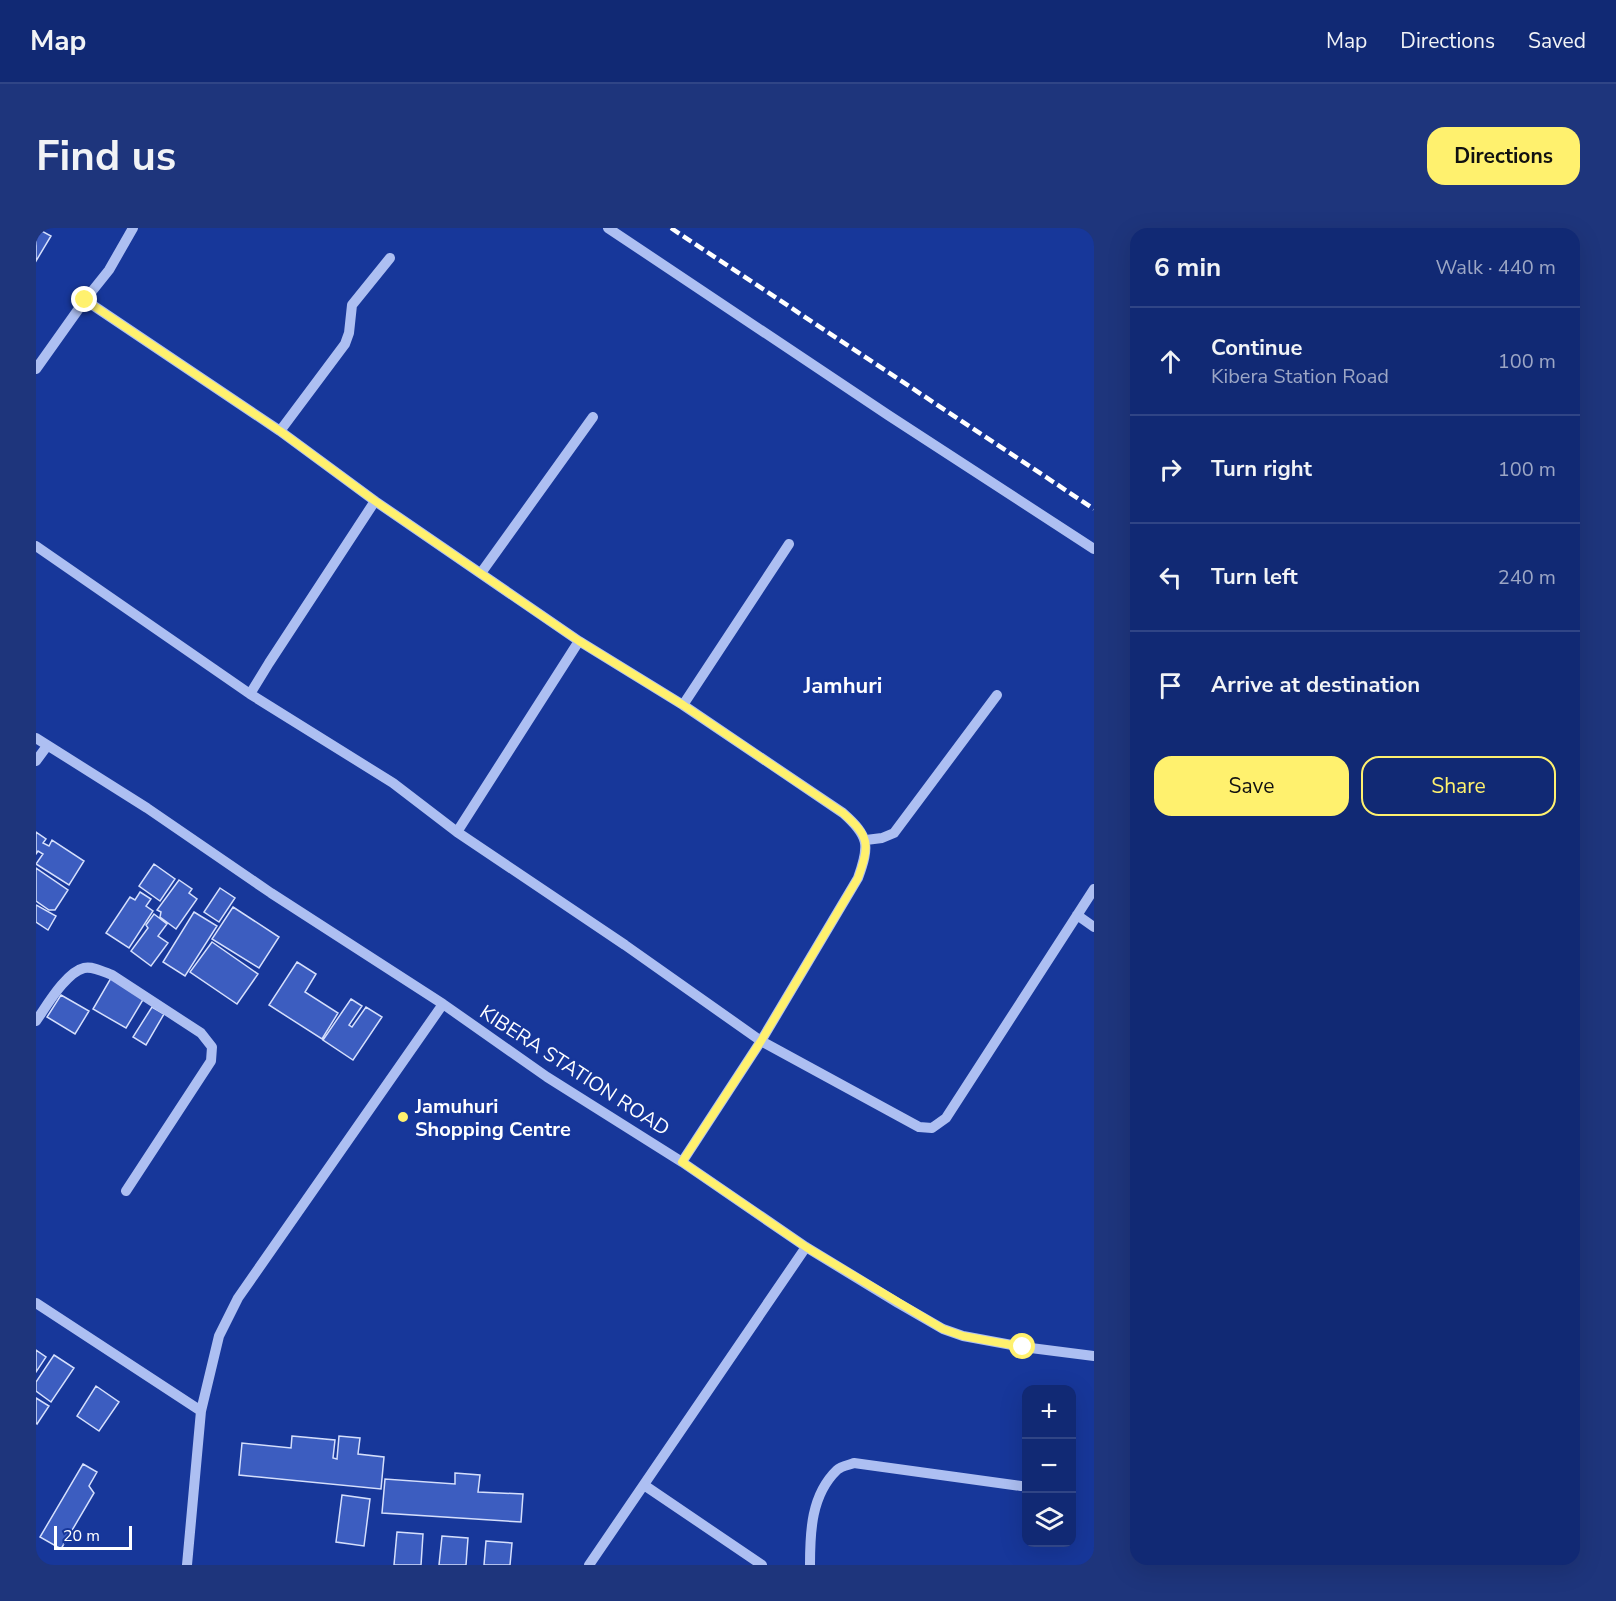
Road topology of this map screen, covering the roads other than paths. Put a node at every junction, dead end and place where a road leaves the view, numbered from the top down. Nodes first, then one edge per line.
1 (133, 228) edge
2 (608, 228) edge
3 (390, 258) dead end
4 (85, 300) junction
5 (36, 369) edge
6 (593, 417) dead end
7 (280, 431) junction
8 (375, 501) junction
9 (789, 544) dead end
10 (36, 546) edge
11 (1094, 549) edge
12 (481, 573) junction
13 (579, 641) junction
14 (250, 694) junction
15 (997, 694) dead end
16 (683, 705) junction
17 (36, 738) edge
18 (47, 746) junction
19 (36, 761) edge
20 (457, 832) junction
21 (866, 840) junction
22 (1094, 889) edge
23 (1077, 915) junction
24 (1094, 927) edge
25 (443, 1004) junction
26 (36, 1021) edge
27 (761, 1041) junction
28 (682, 1162) junction
29 (126, 1191) dead end
30 (806, 1247) junction
31 (36, 1303) edge
32 (1094, 1356) edge
33 (201, 1411) junction
34 (644, 1485) junction
35 (1021, 1486) dead end
36 (187, 1565) edge
37 (590, 1565) edge
38 (762, 1565) edge
39 (810, 1565) edge

1 - 4 street
2 - 11 street
3 - 7 street
4 - 5 street
4 - 7 street
6 - 12 street
7 - 8 street
8 - 12 street
8 - 14 street
9 - 16 street
10 - 14 street
12 - 13 street
13 - 16 street
13 - 20 street
14 - 20 street
15 - 21 street
16 - 21 street
17 - 18 street, KIBERA STATION ROAD
18 - 19 street
18 - 25 street, KIBERA STATION ROAD
20 - 27 street
21 - 27 street
22 - 23 street
23 - 24 street
23 - 27 street
25 - 28 street, KIBERA STATION ROAD
25 - 33 street
26 - 29 street
27 - 28 street
28 - 30 street, KIBERA STATION ROAD
30 - 32 street, KIBERA STATION ROAD
30 - 34 street
31 - 33 street
33 - 36 street
34 - 37 street
34 - 38 street
35 - 39 street

